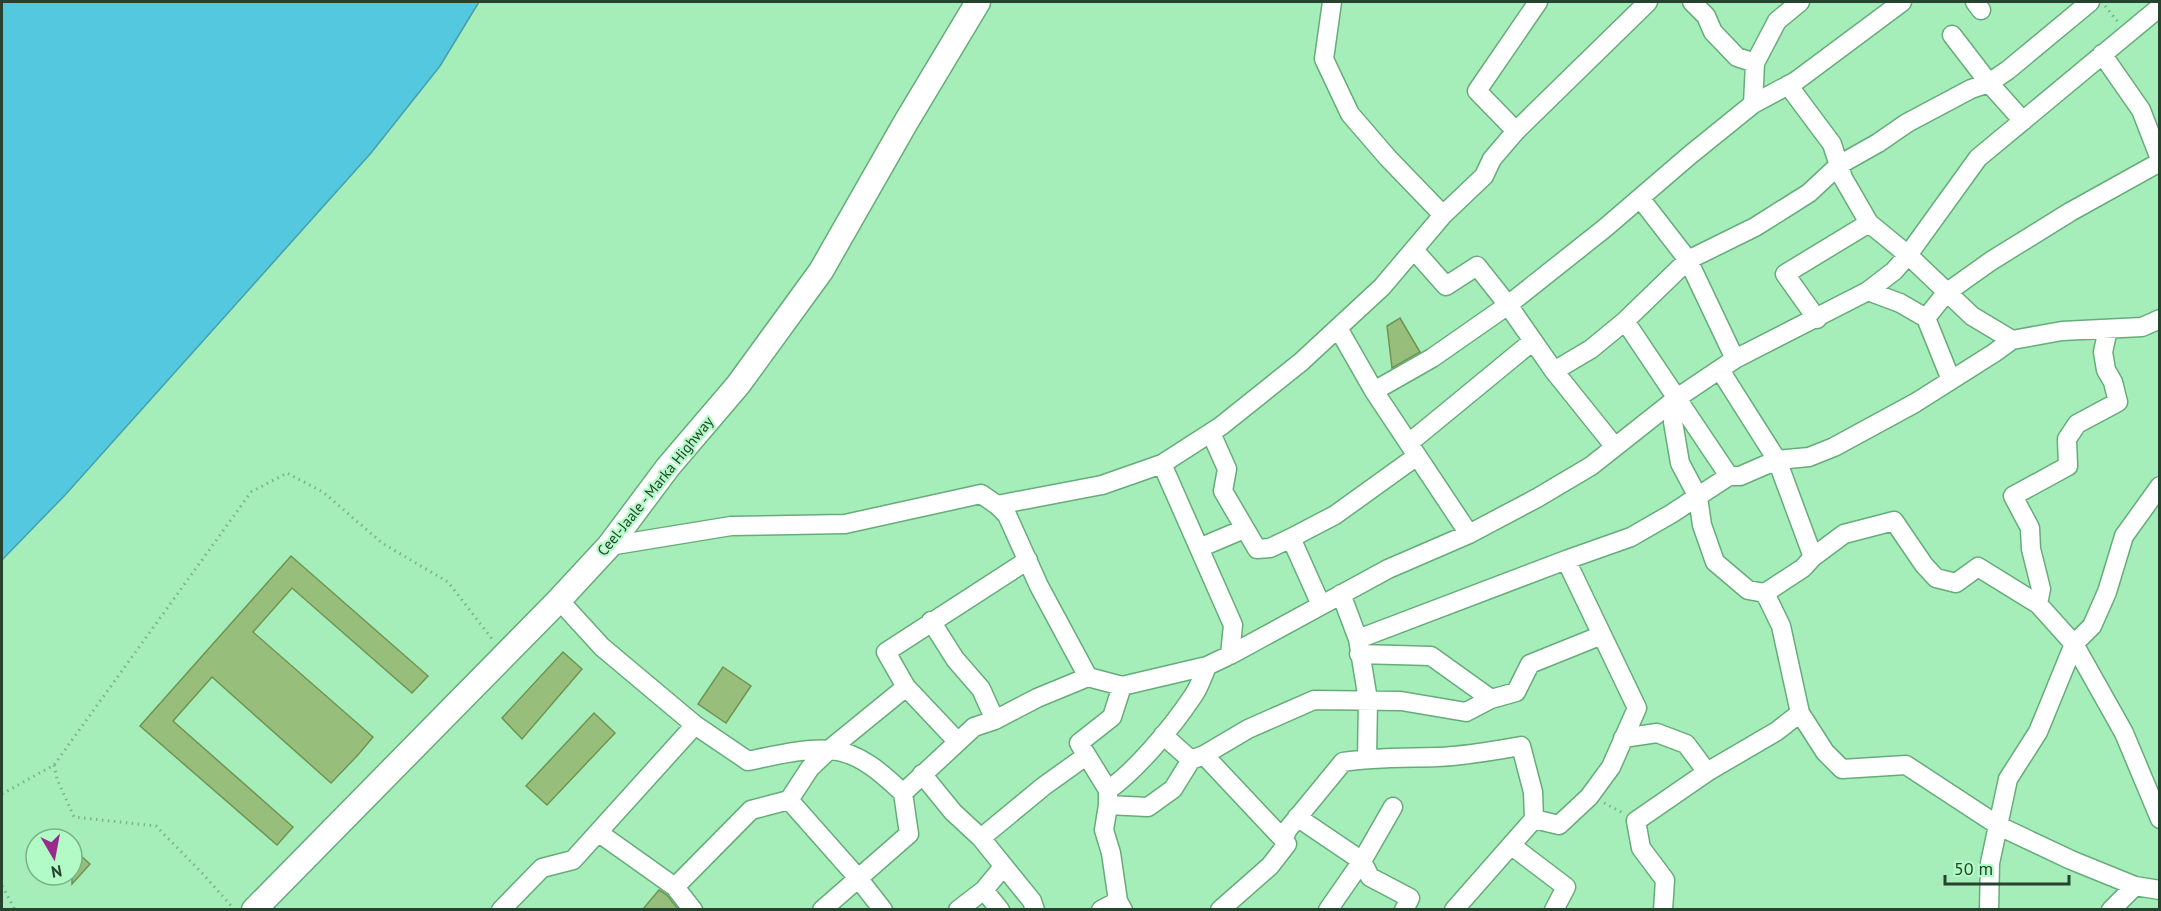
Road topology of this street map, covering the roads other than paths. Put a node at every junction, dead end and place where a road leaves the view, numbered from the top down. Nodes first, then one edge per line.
1 (978, 2) edge
2 (1332, 2) edge
3 (1538, 2) edge
4 (1648, 2) edge
5 (1692, 2) edge
6 (1800, 2) edge
7 (1902, 2) edge
8 (2090, 2) edge
9 (2160, 7) edge
10 (1952, 35) dead end
11 (2102, 54) junction
12 (1755, 63) junction
13 (1989, 83) junction
14 (1788, 85) junction
15 (1753, 104) junction
16 (2023, 121) junction
17 (1516, 131) junction
18 (2160, 161) edge
19 (1839, 165) junction
20 (1640, 198) junction
21 (1443, 215) junction
22 (1869, 223) junction
23 (1414, 250) junction
24 (1908, 255) junction
25 (1688, 260) junction
26 (1868, 291) junction
27 (1946, 293) junction
28 (1508, 305) junction
29 (1926, 318) junction
30 (1817, 319) junction
31 (2160, 319) edge
32 (1625, 321) junction
33 (1338, 328) junction
34 (2108, 329) junction
35 (1533, 340) junction
36 (2012, 340) junction
37 (1736, 359) junction
38 (1720, 370) junction
39 (1554, 372) junction
40 (1952, 380) junction
41 (1374, 391) junction
42 (1677, 398) junction
43 (1211, 433) junction
44 (1615, 447) junction
45 (1413, 449) junction
46 (1777, 460) junction
47 (1162, 464) junction
48 (1729, 476) junction
49 (2160, 486) edge
50 (1698, 497) junction
51 (997, 505) junction
52 (1244, 529) junction
53 (1469, 534) junction
54 (1291, 538) junction
55 (609, 546) junction
56 (1199, 548) junction
57 (1812, 557) junction
58 (1028, 560) junction
59 (1566, 560) junction
60 (1765, 593) junction
61 (1341, 594) junction
62 (559, 600) junction
63 (2038, 604) junction
64 (1322, 605) junction
65 (932, 621) junction
66 (1602, 635) junction
67 (2074, 644) junction
68 (1358, 647) junction
69 (1230, 655) junction
70 (1207, 666) junction
71 (1088, 677) junction
72 (1122, 686) junction
73 (906, 687) junction
74 (1491, 699) junction
75 (1368, 700) junction
76 (1800, 712) junction
77 (995, 720) junction
78 (695, 725) junction
79 (1163, 735) junction
80 (1623, 738) junction
81 (957, 741) junction
82 (830, 749) junction
83 (1086, 756) junction
84 (1198, 757) junction
85 (1367, 759) junction
86 (1707, 772) junction
87 (922, 774) junction
88 (903, 792) junction
89 (1108, 798) junction
90 (789, 800) junction
91 (1393, 807) dead end
92 (1297, 817) junction
93 (1534, 819) junction
94 (2160, 819) edge
95 (1999, 826) junction
96 (599, 833) junction
97 (981, 838) junction
98 (1283, 839) junction
99 (1512, 846) junction
100 (1362, 861) junction
101 (1003, 867) junction
102 (858, 878) junction
103 (2135, 886) junction
104 (675, 887) junction
105 (984, 890) junction
106 (2160, 890) edge
107 (1120, 905) edge
108 (254, 909) edge
109 (501, 909) edge
110 (693, 909) edge
111 (822, 909) edge
112 (883, 909) edge
113 (958, 909) edge
114 (1000, 909) edge
115 (1035, 909) edge
116 (1101, 909) edge
117 (1220, 909) edge
118 (1328, 909) edge
119 (1404, 909) edge
120 (1454, 909) edge
121 (1554, 909) edge
122 (1663, 909) edge
123 (1989, 909) edge
124 (2111, 909) edge

1 - 55 street, Ceel-Jaale - Marka Highway
2 - 21 street
3 - 17 street
4 - 17 street
5 - 12 street
6 - 12 street
7 - 14 street
8 - 13 street
9 - 11 street
10 - 13 street
11 - 16 street
11 - 18 street
12 - 15 street
13 - 16 street
13 - 19 street
14 - 15 street
14 - 19 street
15 - 20 street
16 - 24 street
17 - 21 street
18 - 27 street
19 - 22 street
19 - 25 street
20 - 25 street
20 - 28 street
21 - 23 street
22 - 24 street
22 - 30 street
23 - 28 street
23 - 33 street
24 - 26 street
24 - 27 street
25 - 32 street
25 - 37 street
26 - 29 street
26 - 30 street
27 - 29 street
27 - 36 street
28 - 35 street
28 - 41 street
29 - 40 street
30 - 37 street
31 - 34 street
32 - 39 street
32 - 42 street
33 - 41 street
33 - 43 street
34 - 36 street
34 - 63 street
35 - 39 street
35 - 45 street
36 - 40 street
37 - 38 street
38 - 42 street
38 - 46 street
39 - 44 street
40 - 46 street
41 - 45 street
42 - 44 street
42 - 48 street
42 - 50 street
43 - 47 street
43 - 52 street
44 - 53 street
45 - 53 street
45 - 54 street
46 - 48 street
46 - 57 street
47 - 51 street
47 - 56 street
48 - 50 street
49 - 67 street
50 - 59 street
50 - 60 street
51 - 55 street
51 - 58 street
52 - 54 street
52 - 56 street
53 - 61 street
54 - 64 street
55 - 62 street, Ceel-Jaale - Marka Highway
56 - 69 street
57 - 60 street
57 - 63 street
58 - 65 street
58 - 71 street
59 - 66 street
59 - 68 street
60 - 76 street
61 - 64 street
61 - 68 street
62 - 78 street
62 - 108 street, Ceel-Jaale - Marka Highway
63 - 67 street
64 - 69 street
65 - 73 street
65 - 77 street
66 - 74 street
66 - 80 street
67 - 94 street
67 - 95 street
68 - 74 street
68 - 75 street
69 - 70 street
70 - 72 street
70 - 79 street
71 - 72 street
71 - 77 street
72 - 83 street
73 - 81 street
73 - 82 street
74 - 75 street
75 - 84 street
75 - 85 street
76 - 86 street
76 - 95 street
77 - 81 street
78 - 82 street
78 - 96 street
79 - 84 street
79 - 89 street
80 - 86 street
80 - 93 street
81 - 87 street
82 - 88 street
82 - 90 street
83 - 89 street
83 - 97 street
84 - 89 street
84 - 98 street
85 - 92 street
85 - 93 street
86 - 122 street
87 - 88 street
87 - 97 street
88 - 102 street
89 - 107 street
90 - 102 street
90 - 104 street
91 - 100 street
92 - 98 street
92 - 100 street
93 - 99 street
95 - 103 street
95 - 123 street
96 - 104 street
96 - 109 street
97 - 101 street
98 - 117 street
99 - 120 street
99 - 121 street
100 - 118 street
100 - 119 street
101 - 105 street
101 - 115 street
102 - 111 street
102 - 112 street
103 - 106 street
103 - 124 street
104 - 110 street
105 - 113 street
105 - 114 street
107 - 116 street

